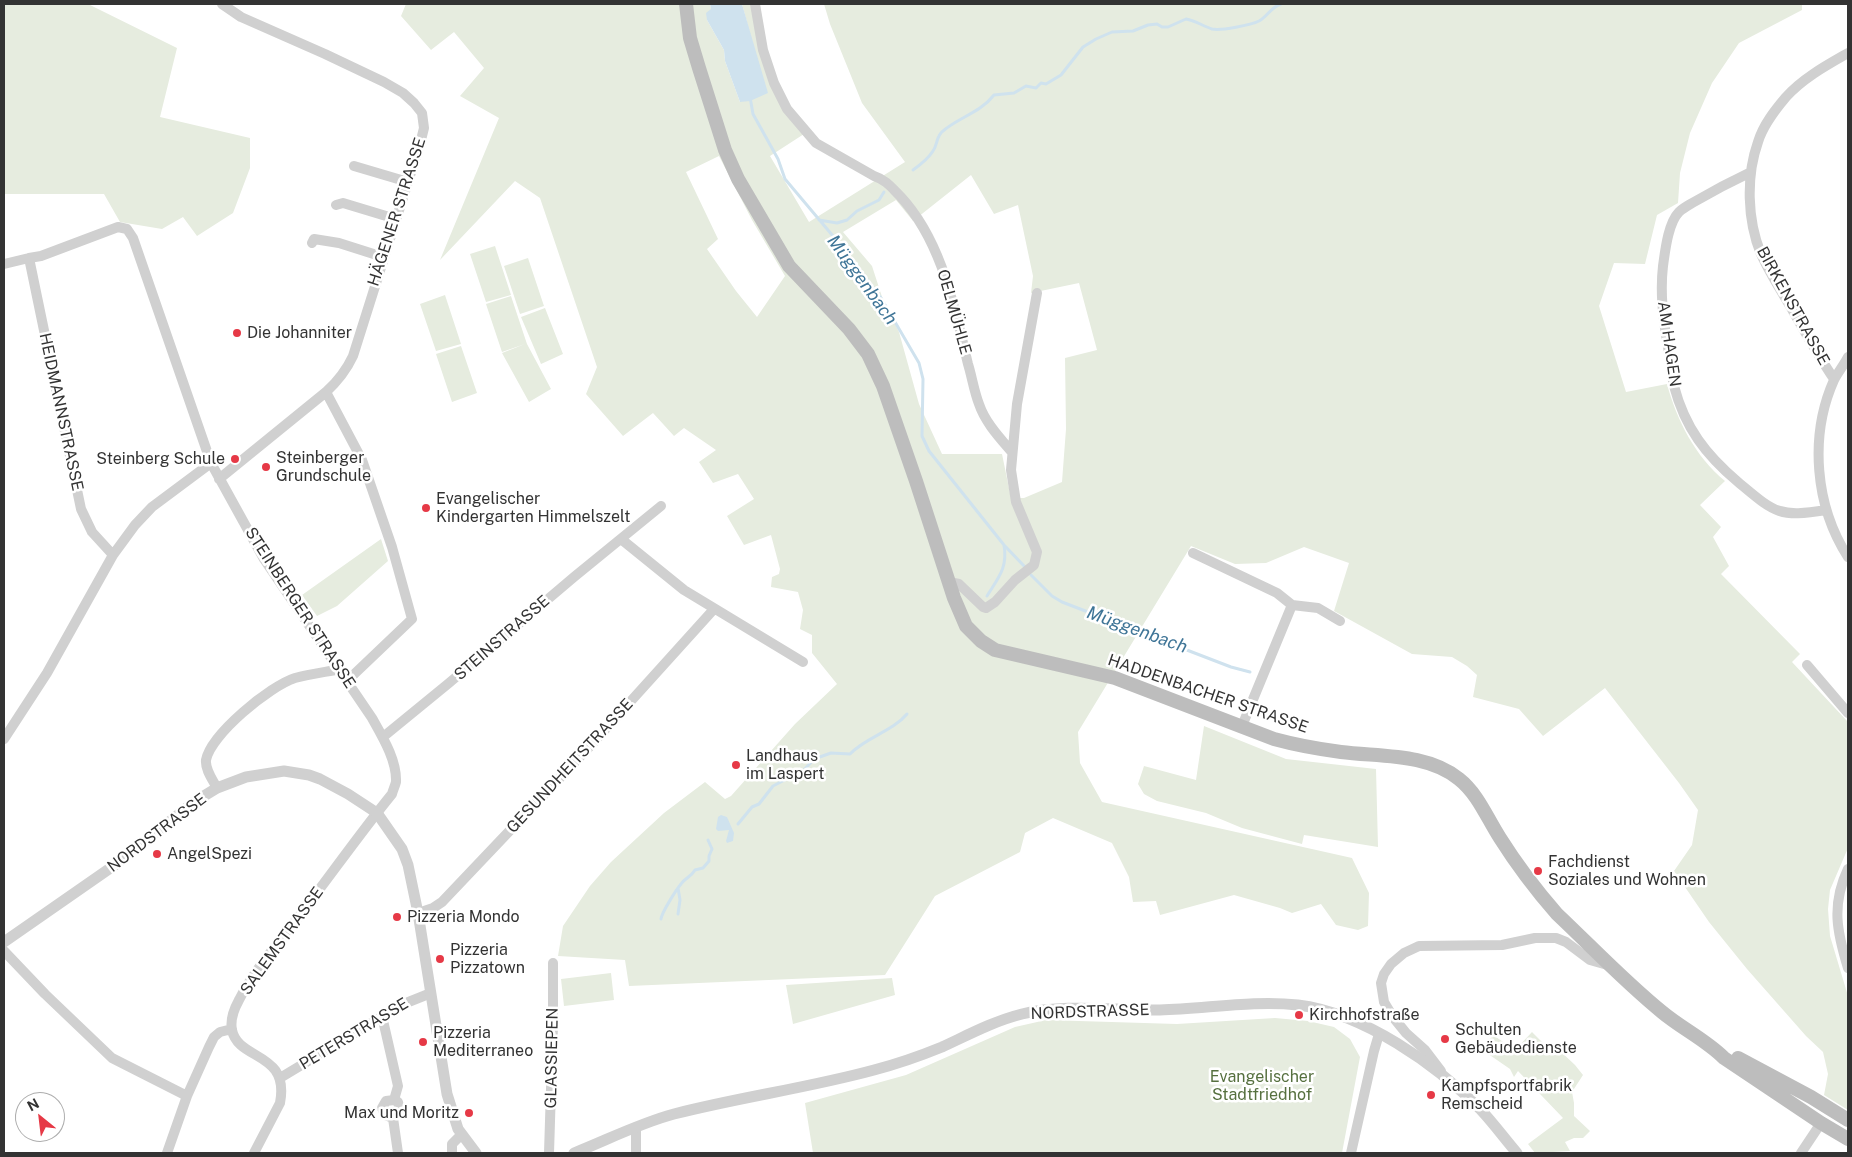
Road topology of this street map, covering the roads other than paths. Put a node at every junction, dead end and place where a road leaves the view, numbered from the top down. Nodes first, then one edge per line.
1 (222, 4) edge
2 (686, 4) edge
3 (755, 4) edge
4 (1848, 53) edge
5 (354, 166) dead end
6 (1751, 172) junction
7 (408, 182) junction
8 (336, 205) dead end
9 (396, 219) junction
10 (312, 243) dead end
11 (383, 257) junction
12 (29, 258) junction
13 (4, 264) edge
14 (1037, 293) dead end
15 (1848, 357) edge
16 (1834, 379) junction
17 (326, 392) junction
18 (1011, 451) junction
19 (211, 463) junction
20 (219, 479) junction
21 (661, 506) dead end
22 (1826, 510) junction
23 (621, 539) junction
24 (1192, 552) dead end
25 (113, 556) junction
26 (1848, 557) edge
27 (949, 582) junction
28 (1292, 605) junction
29 (714, 609) junction
30 (1340, 621) dead end
31 (803, 662) dead end
32 (1807, 665) dead end
33 (340, 669) junction
34 (348, 680) junction
35 (1848, 713) edge
36 (1242, 726) junction
37 (383, 737) junction
38 (4, 739) edge
39 (218, 788) junction
40 (376, 813) junction
41 (1848, 869) edge
42 (418, 913) junction
43 (4, 942) edge
44 (4, 951) edge
45 (553, 963) dead end
46 (1612, 966) junction
47 (1848, 968) edge
48 (431, 993) junction
49 (382, 1016) junction
50 (232, 1029) junction
51 (1379, 1034) junction
52 (1716, 1050) junction
53 (280, 1078) junction
54 (1447, 1080) junction
55 (1776, 1094) junction
56 (187, 1096) junction
57 (1811, 1097) junction
58 (1830, 1110) junction
59 (1848, 1120) edge
60 (1821, 1124) junction
61 (636, 1128) junction
62 (461, 1135) junction
63 (1848, 1139) edge
64 (167, 1153) edge
65 (254, 1153) edge
66 (398, 1153) edge
67 (452, 1153) edge
68 (476, 1153) edge
69 (549, 1153) edge
70 (574, 1153) edge
71 (636, 1153) edge
72 (1351, 1153) edge
73 (1517, 1153) edge
74 (1801, 1153) edge

1 - 7 street, HÄGENER STRASSE
2 - 27 main road, HADDENBACHER STRASSE
3 - 18 street, OELMÜHLE
4 - 6 street, BIRKENSTRASSE
5 - 7 street
6 - 16 street, BIRKENSTRASSE
6 - 22 street, AM HAGEN
7 - 9 street, HÄGENER STRASSE
8 - 9 street
9 - 11 street, HÄGENER STRASSE
10 - 11 street
11 - 17 street, HÄGENER STRASSE
12 - 13 street
12 - 19 street, STEINBERGER STRASSE
12 - 25 street, HEIDMANNSTRASSE
14 - 18 street
15 - 16 street
16 - 22 street
17 - 20 street, HÄGENER STRASSE
17 - 34 street
18 - 27 street
19 - 20 street, STEINBERGER STRASSE
19 - 25 street
20 - 33 street, STEINBERGER STRASSE
21 - 23 street, STEINSTRASSE
22 - 26 street
23 - 29 street
23 - 37 street, STEINSTRASSE
24 - 28 street
25 - 38 street
27 - 36 main road, HADDENBACHER STRASSE
28 - 30 street
28 - 36 street
29 - 31 street
29 - 42 street, GESUNDHEITSTRASSE
32 - 35 street
33 - 34 street, STEINBERGER STRASSE
33 - 39 street
34 - 37 street, STEINBERGER STRASSE
36 - 46 main road, HADDENBACHER STRASSE
37 - 40 street, STEINBERGER STRASSE
39 - 40 street, NORDSTRASSE
39 - 43 street, NORDSTRASSE
40 - 42 street, NORDSTRASSE
40 - 50 street, SALEMSTRASSE
41 - 47 street
42 - 48 street, NORDSTRASSE
44 - 56 street
45 - 69 street, GLASSIEPEN
46 - 52 main road, HADDENBACHER STRASSE
46 - 54 street
48 - 49 street, PETERSTRASSE
48 - 62 street, NORDSTRASSE
49 - 53 street, PETERSTRASSE
49 - 66 street
50 - 53 street, PETERSTRASSE
50 - 56 street
51 - 54 street, NORDSTRASSE
51 - 61 street, NORDSTRASSE
51 - 72 street
52 - 55 main road, HADDENBACHER STRASSE
52 - 57 main road, HADDENBACHER STRASSE
53 - 65 street
54 - 73 street, NORDSTRASSE
55 - 57 main road
55 - 60 main road, HADDENBACHER STRASSE
56 - 64 street
57 - 58 main road, HADDENBACHER STRASSE
58 - 59 main road, HADDENBACHER STRASSE
58 - 60 main road
60 - 63 main road, HADDENBACHER STRASSE
60 - 74 street
61 - 70 street, NORDSTRASSE
61 - 71 street
62 - 67 street
62 - 68 street, NORDSTRASSE

